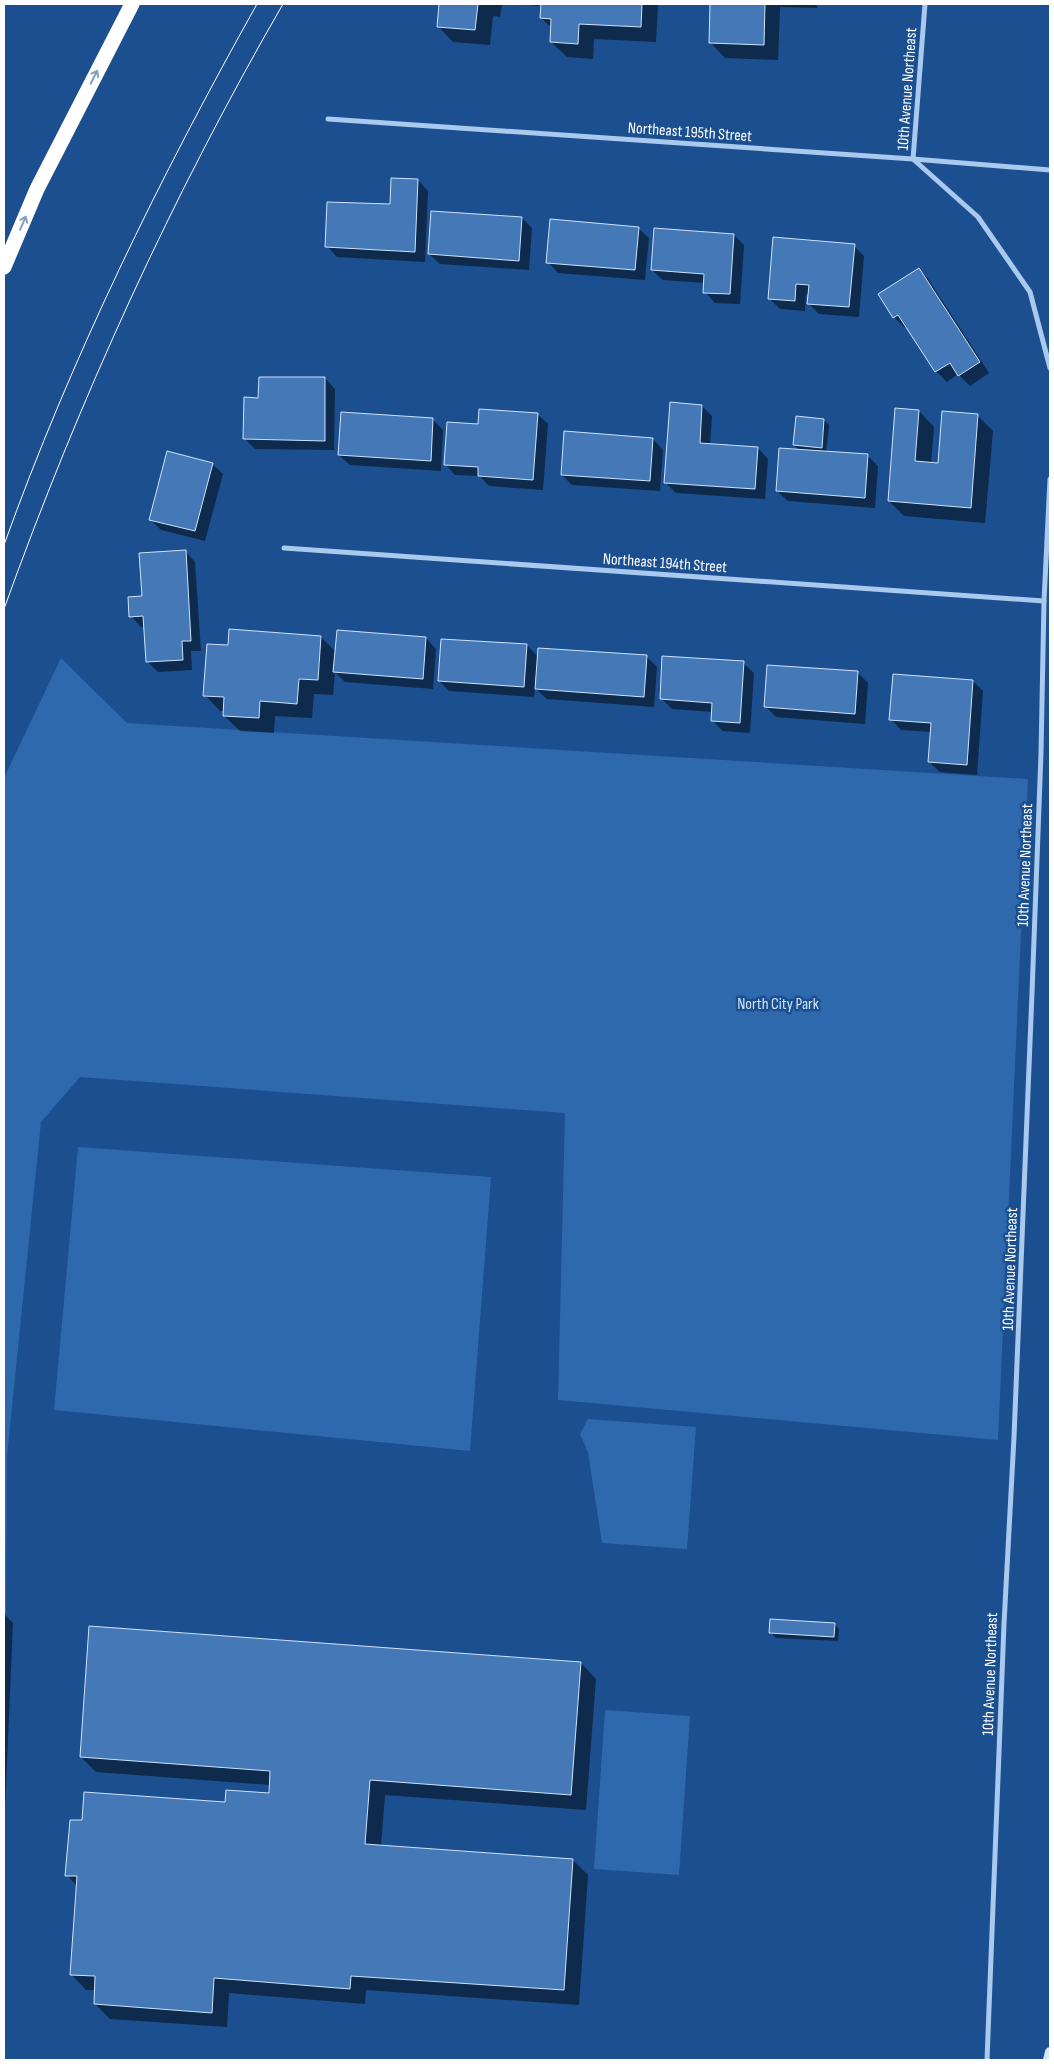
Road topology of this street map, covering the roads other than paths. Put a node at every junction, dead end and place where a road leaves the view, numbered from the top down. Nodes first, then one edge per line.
1 (132, 4) edge
2 (925, 4) edge
3 (328, 119) dead end
4 (913, 158) junction
5 (1050, 170) edge
6 (4, 268) edge
7 (1050, 368) edge
8 (1050, 479) edge
9 (284, 548) dead end
10 (1044, 602) junction
11 (1050, 2052) edge
12 (987, 2060) edge
13 (1048, 2060) edge

6 -> 1 highway
2 - 4 street, 10th Avenue Northeast
3 - 4 street, Northeast 195th Street
4 - 5 street, Northeast 195th Street
4 - 7 street, 10th Avenue Northeast
8 - 10 street, 10th Avenue Northeast
9 - 10 street, Northeast 194th Street
10 - 12 street, 10th Avenue Northeast
11 - 13 main road

